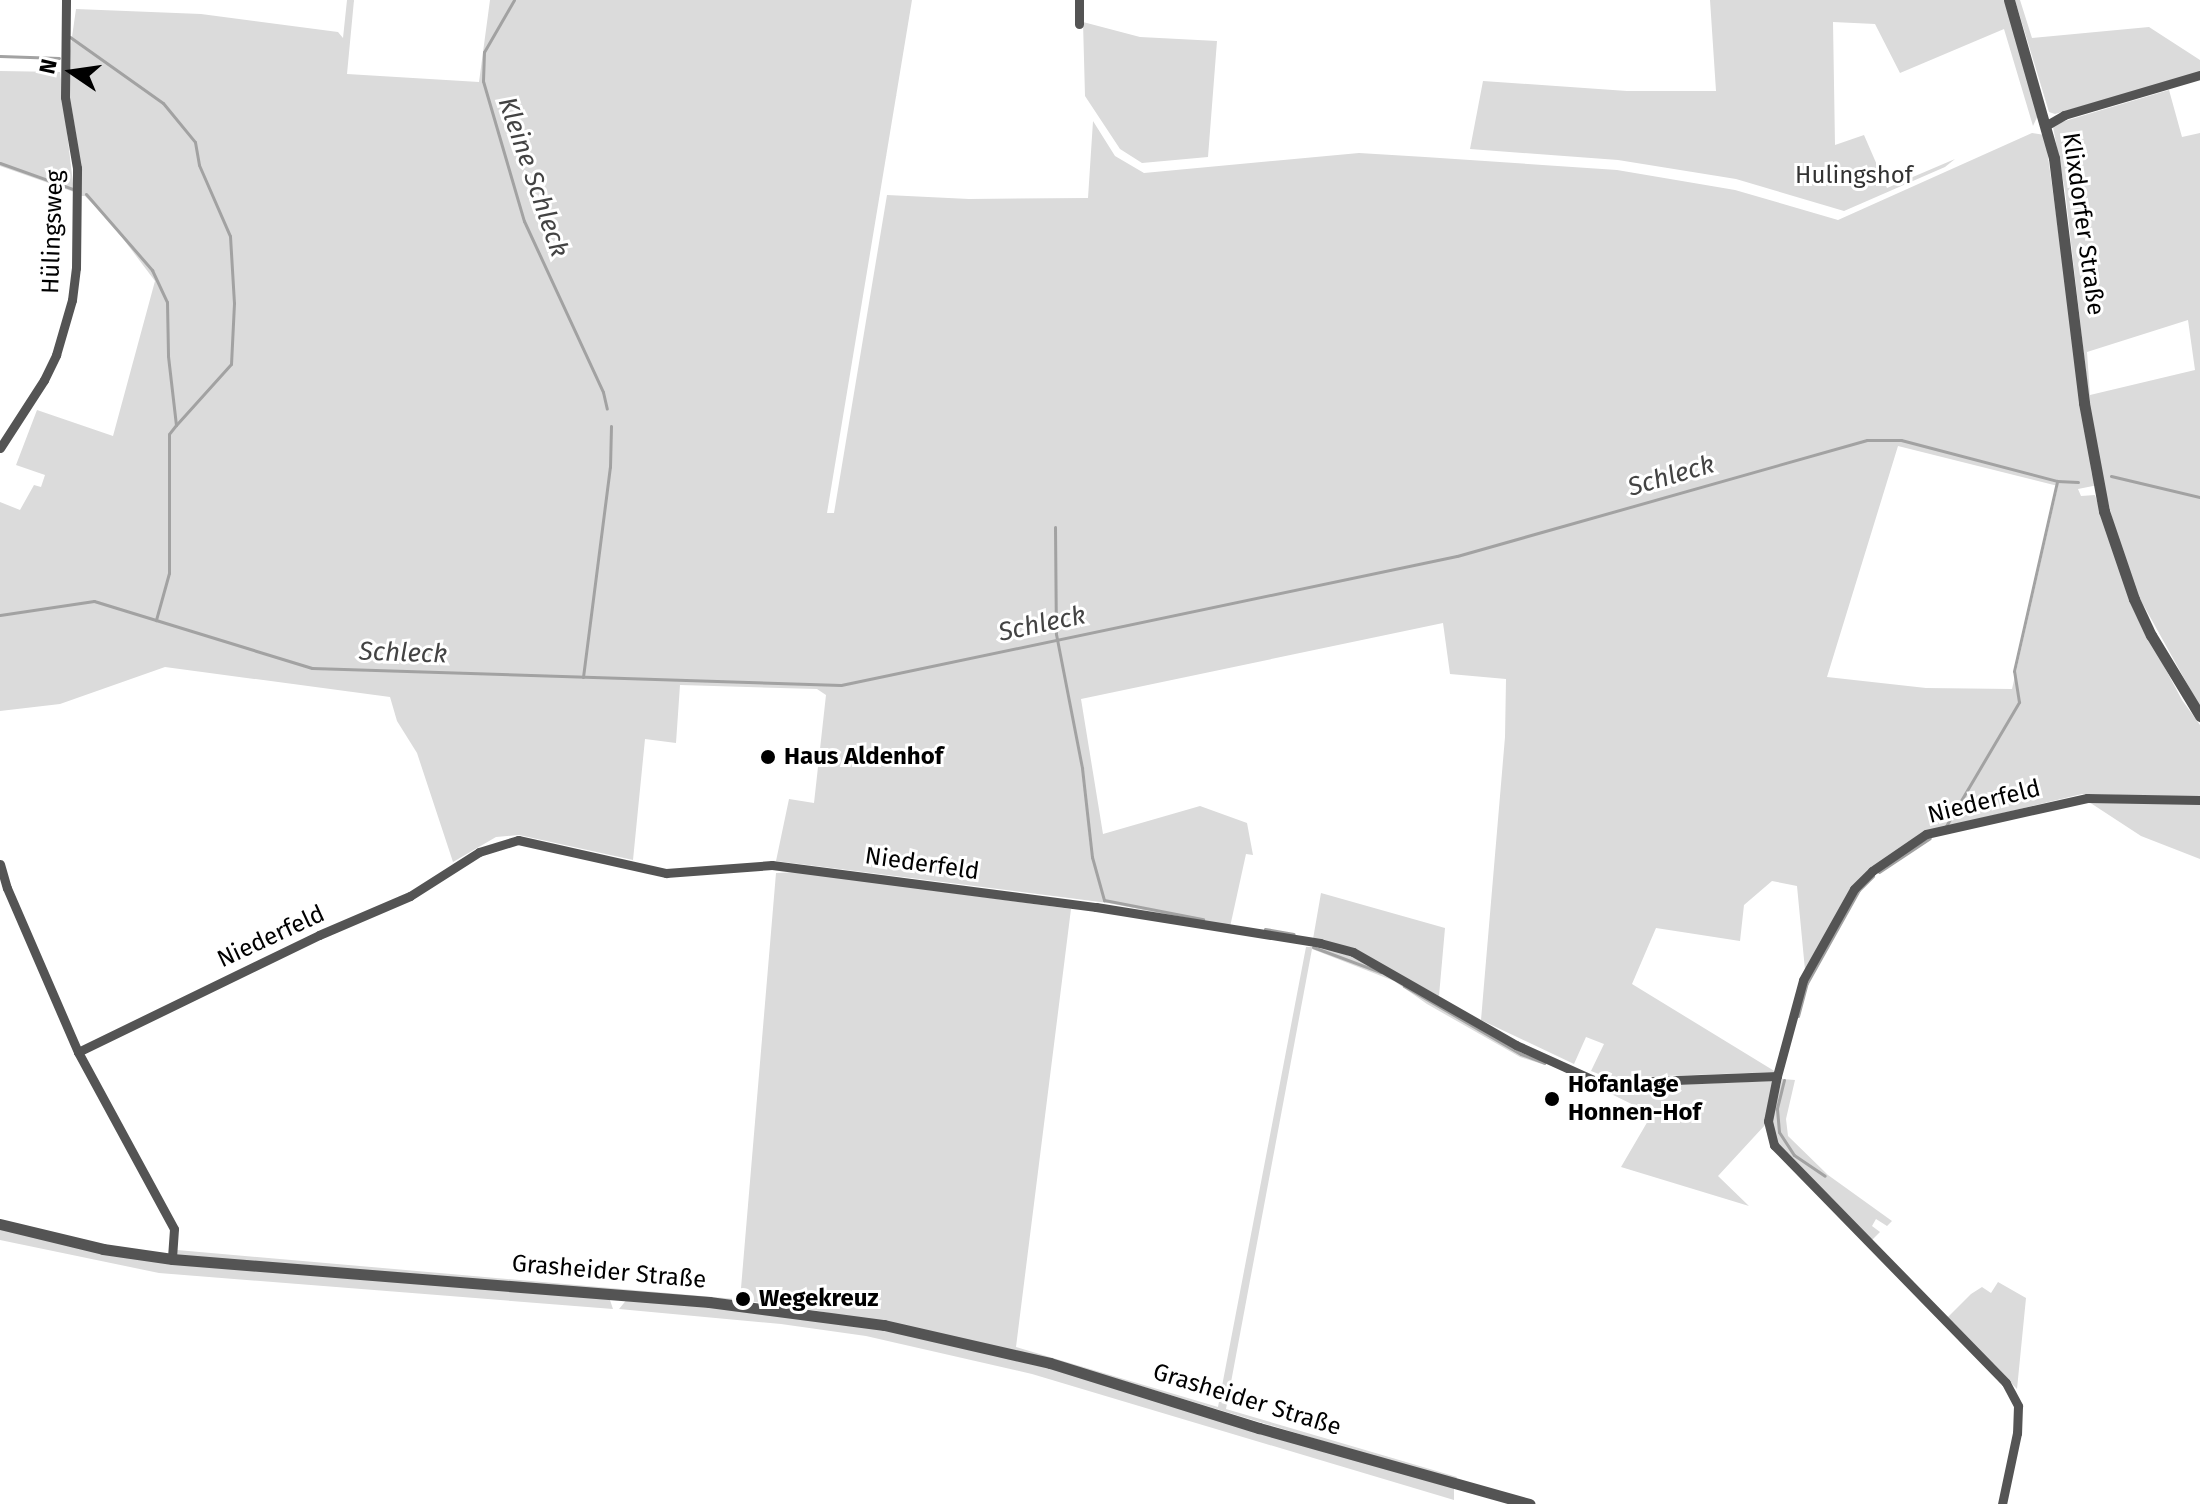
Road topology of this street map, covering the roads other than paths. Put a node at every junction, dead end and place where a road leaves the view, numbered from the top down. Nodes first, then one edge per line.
1 (66, 0) edge
2 (1079, 0) edge
3 (2009, 0) edge
4 (1079, 24) dead end
5 (2200, 75) edge
6 (2047, 125) junction
7 (0, 448) edge
8 (2200, 716) edge
9 (2200, 800) edge
10 (0, 864) edge
11 (78, 1052) junction
12 (1777, 1076) junction
13 (0, 1224) edge
14 (172, 1259) junction
15 (1530, 1504) edge
16 (2002, 1504) edge

1 - 7 street, Hülingsweg
2 - 4 street
3 - 6 street, Klixdorfer Straße
5 - 6 street
6 - 8 street, Klixdorfer Straße
9 - 12 street, Niederfeld
10 - 11 street
11 - 12 street, Niederfeld
11 - 14 street
12 - 16 street, Niederfeld
13 - 14 street, Grasheider Straße
14 - 15 street, Grasheider Straße

